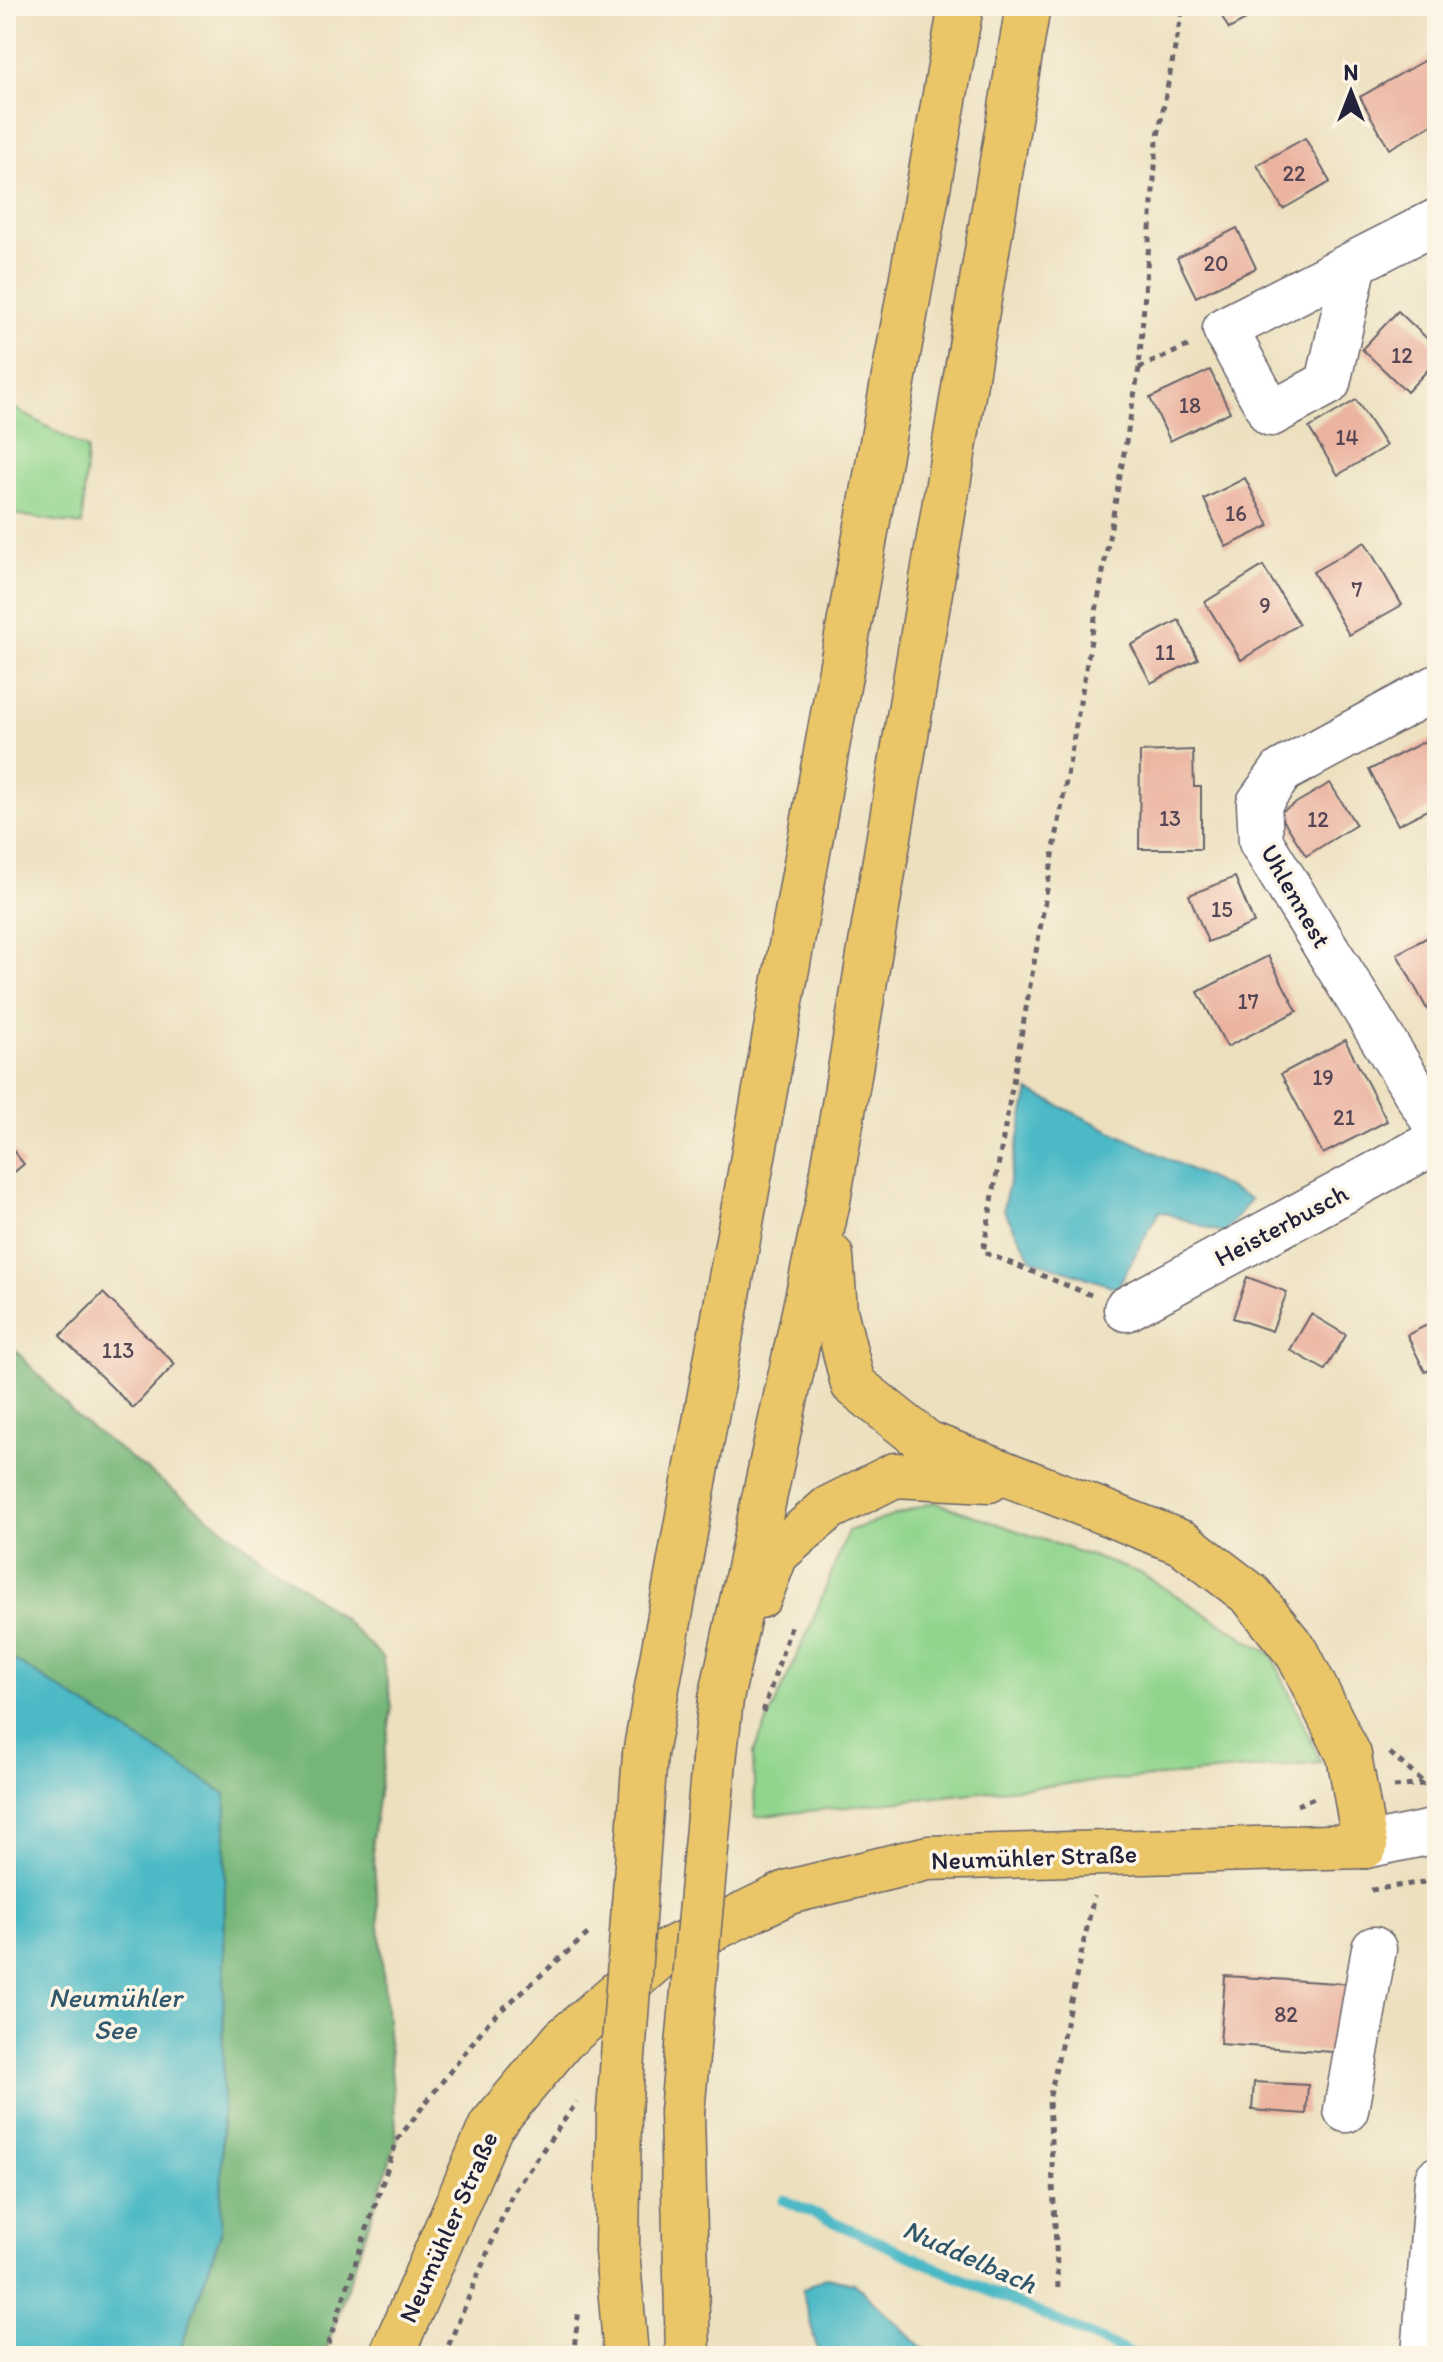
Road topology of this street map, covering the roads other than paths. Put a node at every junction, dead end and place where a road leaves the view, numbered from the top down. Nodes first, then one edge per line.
1 (961, 6) edge
2 (1028, 6) edge
3 (1437, 221) edge
4 (1355, 263) junction
5 (1437, 687) edge
6 (1437, 1127) edge
7 (1437, 1141) edge
8 (828, 1201) junction
9 (1126, 1309) road end
10 (1033, 1482) junction
11 (721, 1699) junction
12 (1437, 1831) edge
13 (1365, 1846) junction
14 (1374, 1949) dead end
15 (1346, 2110) dead end
16 (1437, 2179) edge
17 (617, 2251) junction
18 (1431, 2318) edge
19 (391, 2356) edge
20 (601, 2356) edge
21 (626, 2356) edge
22 (688, 2356) edge
23 (1424, 2356) edge

1 - 17 main road, bridge
2 - 8 main road
3 - 4 street
4 - 4 street
5 - 6 street, Uhlennest
7 - 9 street, Heisterbusch
8 - 10 main road
8 - 11 main road
10 - 11 main road
10 - 13 main road
11 - 22 main road, bridge
12 - 13 street, Neumühler Straße
13 - 19 main road, Neumühler Straße
14 - 15 street
16 - 18 street
17 - 20 main road
17 - 21 main road
18 - 23 street

